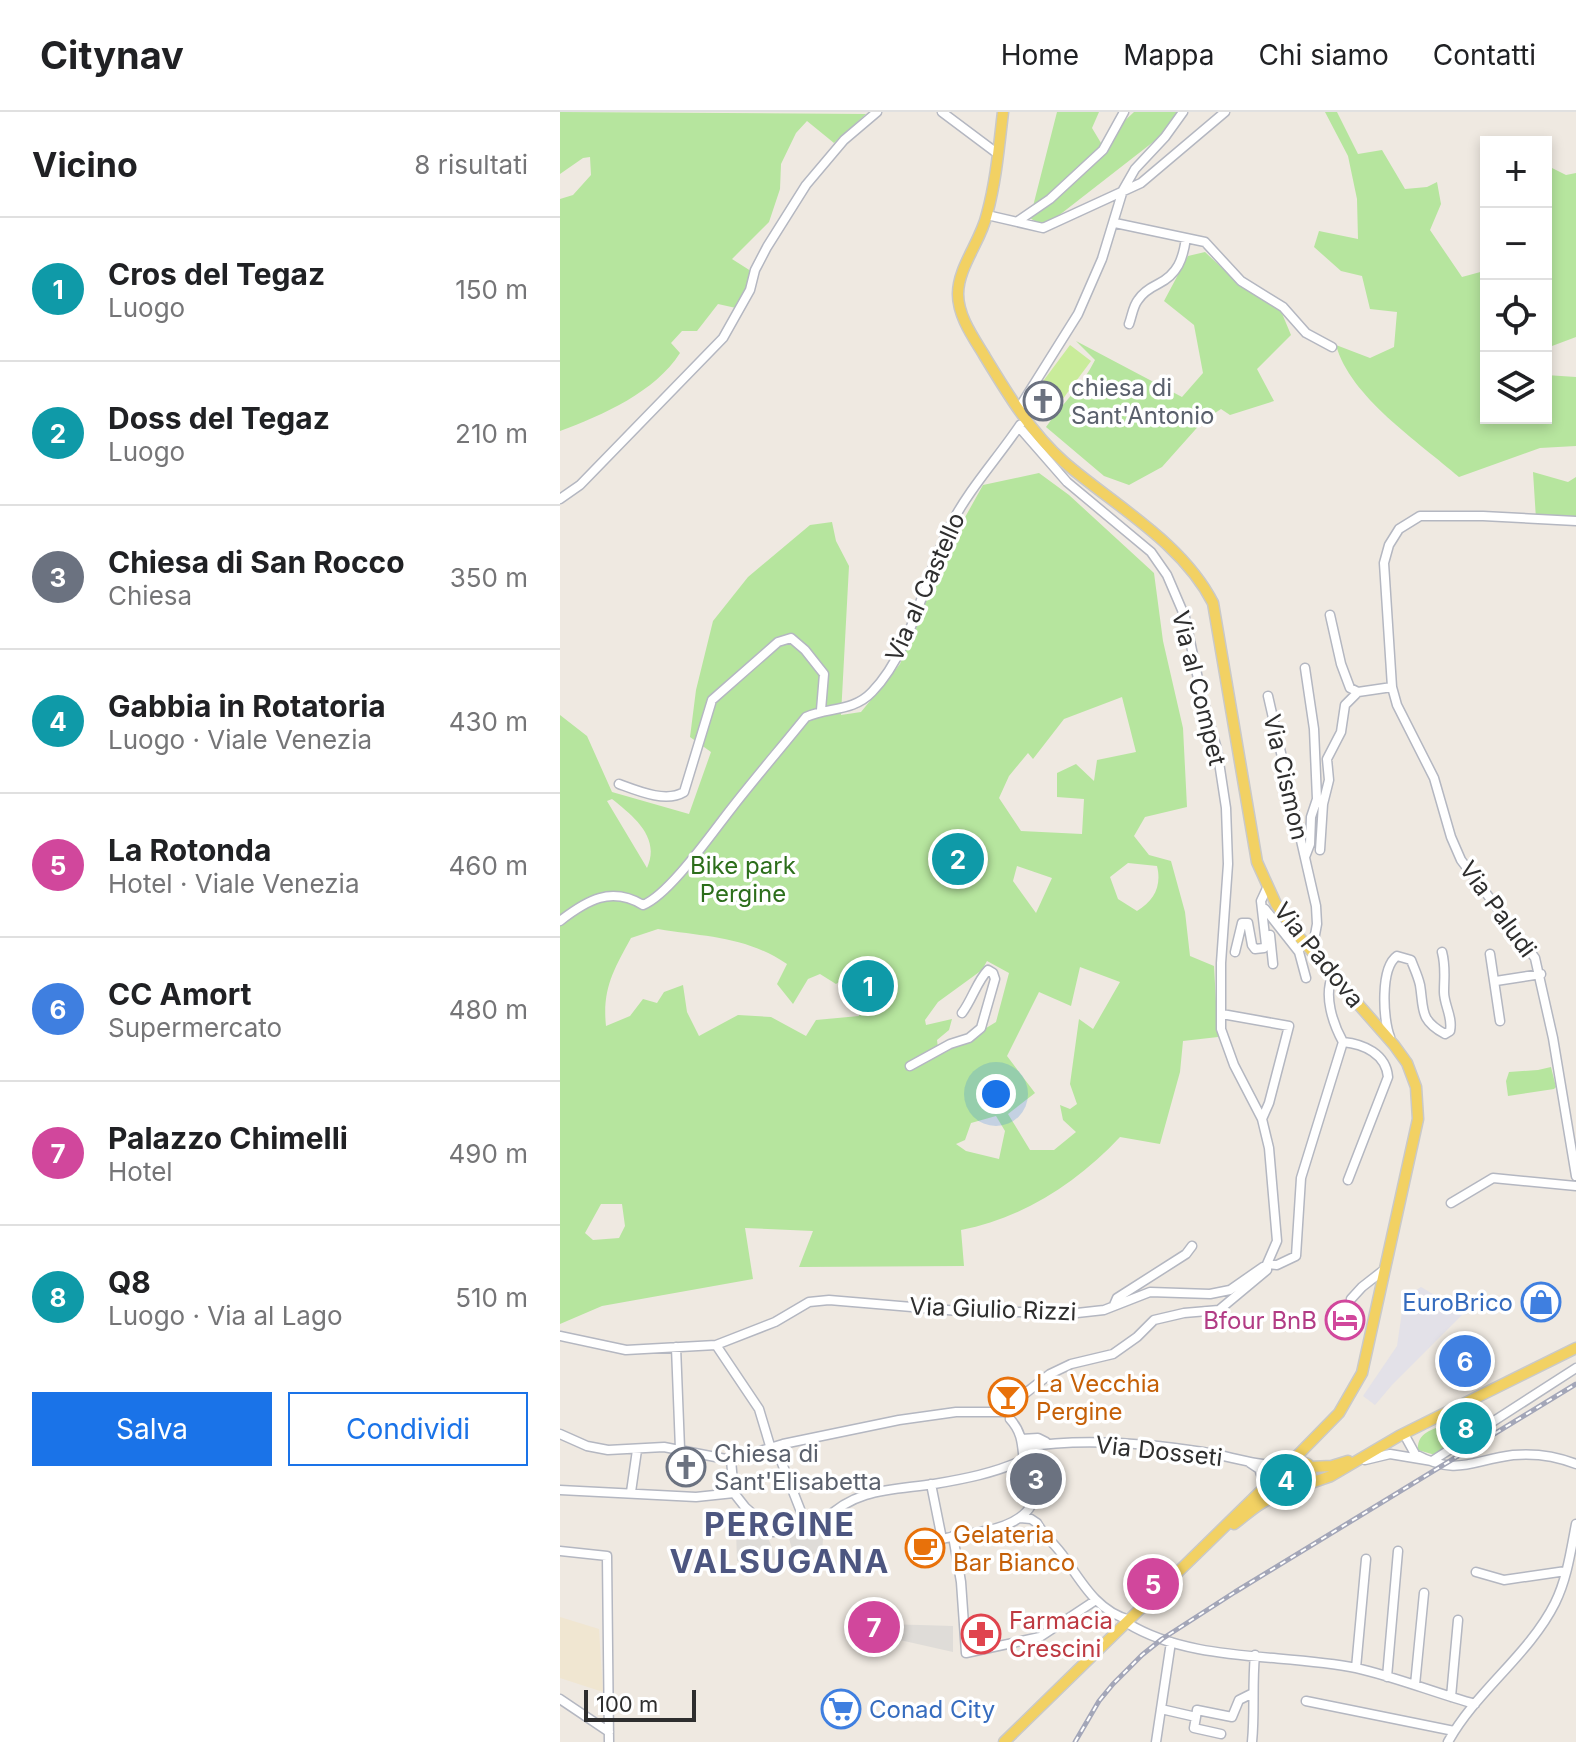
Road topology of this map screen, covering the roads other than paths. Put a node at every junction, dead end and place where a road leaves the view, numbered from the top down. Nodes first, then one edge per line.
1 (877, 112) edge
2 (942, 112) edge
3 (1003, 112) edge
4 (1124, 112) edge
5 (1183, 112) edge
6 (1225, 112) edge
7 (998, 154) junction
8 (1123, 190) junction
9 (987, 215) junction
10 (1018, 221) junction
11 (1115, 223) junction
12 (1186, 238) junction
13 (1129, 324) dead end
14 (1332, 347) dead end
15 (1021, 418) junction
16 (560, 499) edge
17 (1576, 521) edge
18 (1330, 615) dead end
19 (1305, 668) dead end
20 (1392, 687) junction
21 (1358, 692) junction
22 (1268, 696) dead end
23 (821, 710) junction
24 (619, 784) dead end
25 (1320, 850) dead end
26 (1305, 858) junction
27 (1267, 888) junction
28 (1261, 901) junction
29 (1267, 915) junction
30 (560, 921) edge
31 (1312, 951) junction
32 (1235, 952) dead end
33 (1442, 952) dead end
34 (1490, 954) dead end
35 (1273, 964) dead end
36 (1541, 974) junction
37 (1333, 975) junction
38 (1306, 978) dead end
39 (1496, 981) junction
40 (962, 1013) dead end
41 (1222, 1014) junction
42 (1500, 1021) dead end
43 (1343, 1042) junction
44 (1394, 1045) junction
45 (910, 1066) dead end
46 (1262, 1119) junction
47 (1576, 1176) edge
48 (1348, 1180) dead end
49 (1576, 1186) edge
50 (1451, 1203) dead end
51 (1192, 1246) dead end
52 (1267, 1264) junction
53 (1386, 1269) junction
54 (1351, 1299) dead end
55 (1114, 1305) junction
56 (560, 1336) edge
57 (716, 1345) junction
58 (676, 1347) junction
59 (1576, 1348) edge
60 (1576, 1368) edge
61 (1009, 1414) junction
62 (560, 1434) edge
63 (1402, 1435) junction
64 (1023, 1443) junction
65 (1311, 1444) junction
66 (680, 1449) junction
67 (774, 1449) junction
68 (637, 1450) junction
69 (1368, 1453) junction
70 (1406, 1457) junction
71 (731, 1460) junction
72 (1023, 1460) junction
73 (1245, 1460) junction
74 (1432, 1461) junction
75 (1287, 1463) junction
76 (1352, 1464) junction
77 (1576, 1464) edge
78 (1308, 1465) junction
79 (931, 1484) junction
80 (1264, 1485) junction
81 (1305, 1485) junction
82 (560, 1490) edge
83 (631, 1492) junction
84 (734, 1493) junction
85 (1272, 1497) junction
86 (1020, 1518) junction
87 (825, 1520) dead end
88 (805, 1522) dead end
89 (1576, 1524) edge
90 (786, 1527) dead end
91 (953, 1536) junction
92 (1210, 1542) junction
93 (560, 1551) edge
94 (1398, 1551) dead end
95 (1366, 1559) dead end
96 (1566, 1571) junction
97 (1476, 1572) dead end
98 (1424, 1593) dead end
99 (1096, 1600) junction
100 (1458, 1620) dead end
101 (1127, 1624) junction
102 (1171, 1642) junction
103 (1255, 1655) junction
104 (1356, 1668) junction
105 (1387, 1677) junction
106 (1415, 1685) junction
107 (1251, 1694) junction
108 (1451, 1697) junction
109 (560, 1699) edge
110 (1306, 1701) dead end
111 (1475, 1704) junction
112 (1161, 1709) junction
113 (1196, 1717) junction
114 (1454, 1731) junction
115 (1221, 1734) dead end
116 (609, 1737) edge
117 (1004, 1742) edge
118 (1156, 1742) edge
119 (1252, 1742) edge
120 (1448, 1742) edge

1 - 16 street
2 - 7 street
3 - 7 main road, Via Padova
4 - 10 street
5 - 8 street
6 - 8 street
7 - 9 main road, Via Padova
8 - 10 street
8 - 11 street, Via al Castello
9 - 10 street
9 - 15 main road, Via Padova
11 - 12 street
11 - 15 street, Via al Castello
12 - 13 street
12 - 14 street
15 - 23 street, Via al Castello
15 - 27 main road, Via Padova
15 - 41 street, Via al Compet
17 - 20 street, Via Paludi
18 - 21 street
19 - 26 street, Via Cismon
20 - 21 street
20 - 36 street, Via Paludi
21 - 25 street
22 - 26 street, Via Cismon
23 - 24 street
23 - 30 street, Via al Castello
26 - 31 street, Via Cismon
27 - 28 street
27 - 31 main road, Via Padova
28 - 29 street
28 - 32 street
29 - 35 street
29 - 38 street
31 - 37 main road, Via Padova
33 - 44 street
34 - 39 street
36 - 39 street
36 - 47 street, Via Paludi
37 - 43 street
37 - 44 main road, Via Padova
39 - 42 street
40 - 45 street
41 - 46 street, Via al Compet
41 - 46 street, Via al Compet
43 - 48 street
43 - 52 street
44 - 53 main road, Via Padova
46 - 52 street, Via al Compet
49 - 50 street
51 - 55 street
52 - 55 street, Via Giulio Rizzi
52 - 61 street
53 - 54 street
53 - 65 main road, Via Padova
55 - 57 street, Via Giulio Rizzi
56 - 58 street, Via Giulio Rizzi
57 - 58 street, Via Giulio Rizzi
57 - 67 street
58 - 66 street
59 - 63 main road
60 - 74 street
61 - 64 street
61 - 67 street
62 - 68 street
63 - 69 main road
63 - 70 street
63 - 74 street
64 - 72 street
64 - 73 street, Via Dosseti
65 - 75 main road, Via Padova
65 - 78 main road, Via Padova
66 - 68 street
66 - 71 street
67 - 71 street
67 - 88 street
68 - 83 street
69 - 76 main road
69 - 78 main road
70 - 74 street
70 - 76 street
71 - 84 street
72 - 79 street
72 - 86 street
73 - 75 street, Via Dosseti
73 - 80 street, Via Dosseti
74 - 77 street
75 - 78 main road
75 - 80 main road, Via Padova
76 - 81 main road
78 - 81 main road, Via Padova
79 - 87 street
79 - 91 street
80 - 85 main road
80 - 92 main road, Via Padova
81 - 85 main road
82 - 83 street
83 - 84 street
84 - 90 street
85 - 92 main road
86 - 91 street
86 - 99 street
89 - 96 street
91 - 99 street
92 - 101 main road
93 - 116 street
94 - 105 street
95 - 104 street
96 - 97 street
96 - 111 street
98 - 106 street
99 - 101 street
100 - 108 street
101 - 102 street
101 - 117 main road
102 - 103 street
102 - 112 street
103 - 104 street
103 - 107 street
104 - 105 street
105 - 106 street
106 - 108 street
107 - 113 street
107 - 119 street
108 - 111 street
109 - 116 street
110 - 114 street
111 - 114 street
112 - 113 street
112 - 118 street
113 - 115 street
114 - 120 street

